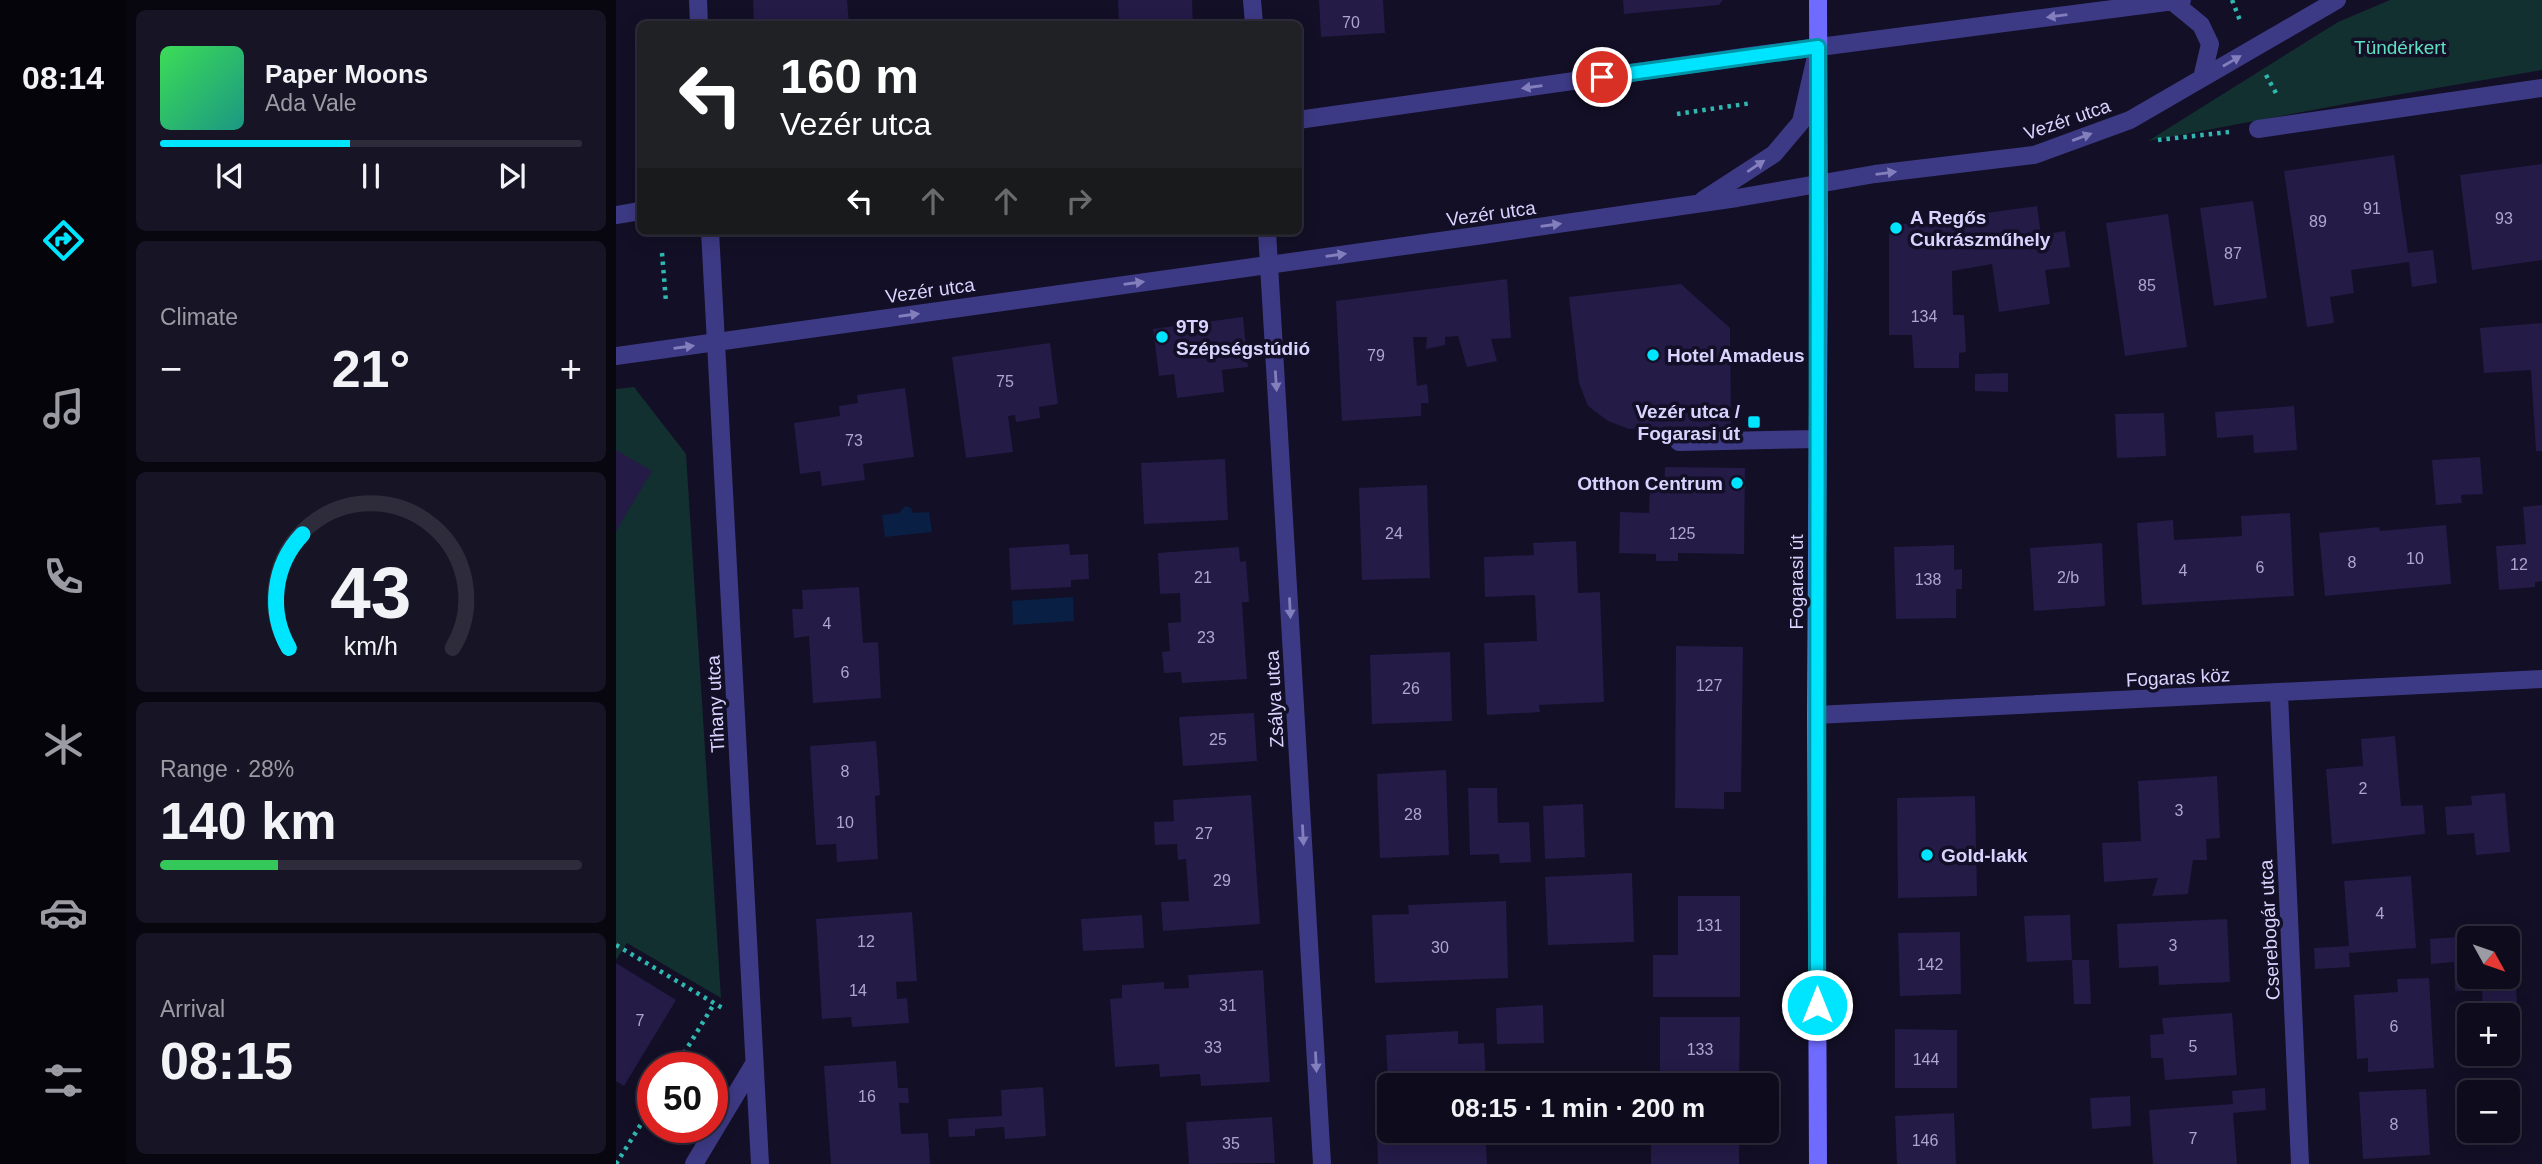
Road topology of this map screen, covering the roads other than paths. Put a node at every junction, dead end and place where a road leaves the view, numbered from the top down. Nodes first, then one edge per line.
1 (698, 0) edge
2 (1252, 0) edge
3 (1818, 0) edge
4 (2337, 0) edge
5 (2178, 1) edge
6 (699, 21) edge
7 (1254, 21) edge
8 (1818, 47) junction
9 (2202, 78) junction
10 (2542, 88) edge
11 (1302, 119) edge
12 (2258, 129) road end
13 (1819, 185) junction
14 (1698, 204) junction
15 (637, 212) edge
16 (616, 215) edge
17 (710, 235) edge
18 (1267, 235) edge
19 (1268, 264) junction
20 (717, 342) junction
21 (616, 356) edge
22 (1818, 439) junction
23 (1679, 443) dead end
24 (2542, 679) edge
25 (2279, 694) junction
26 (1816, 715) junction
27 (754, 1065) junction
28 (694, 1164) edge
29 (760, 1164) edge
30 (1322, 1164) edge
31 (1818, 1164) edge
32 (2300, 1164) edge

1 - 6 street
2 - 7 street
3 - 8 main road, Fogarasi út
9 -> 4 street, Vezér utca
5 -> 8 street
5 - 9 street
8 -> 11 street
8 - 13 main road, Fogarasi út
14 -> 8 street
13 -> 9 street, Vezér utca
10 - 12 street
13 - 14 street, Vezér utca
13 - 22 main road, Fogarasi út
19 -> 14 street, Vezér utca
15 - 16 street
17 - 20 street, Tihany utca
18 - 19 street, Zsálya utca
20 -> 19 street, Vezér utca
19 -> 30 street, Zsálya utca
21 -> 20 street, Vezér utca
20 - 27 street, Tihany utca
22 - 23 street
22 - 26 main road, Fogarasi út
24 - 25 street, Fogaras köz
25 - 26 street, Fogaras köz
25 - 32 street, Cserebogár utca
26 - 31 main road, Fogarasi út
27 - 28 street
27 - 29 street, Tihany utca

